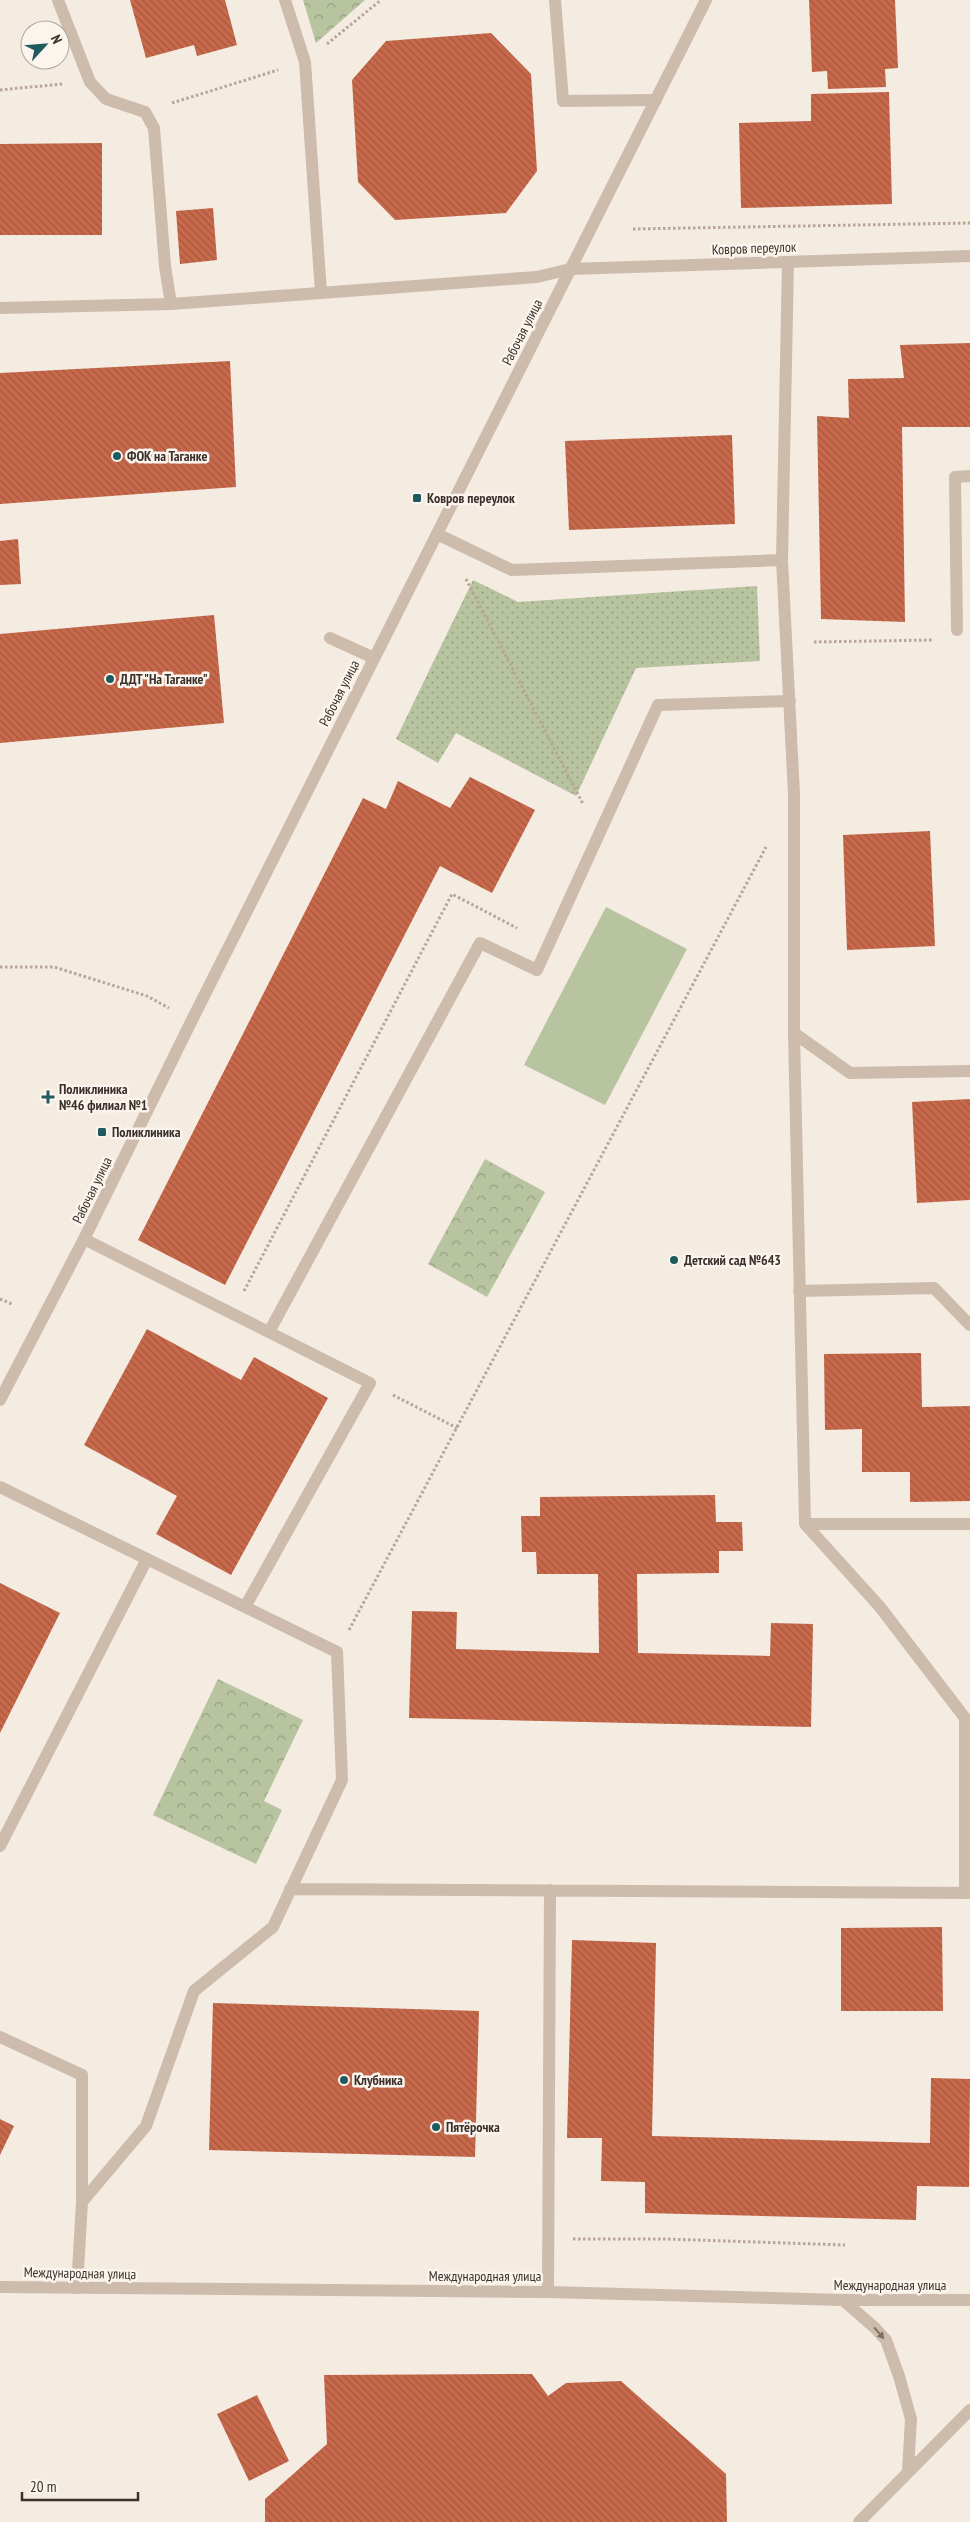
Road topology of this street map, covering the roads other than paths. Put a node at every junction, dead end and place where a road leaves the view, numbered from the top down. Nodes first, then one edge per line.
1 (58, 0) edge
2 (284, 0) edge
3 (555, 0) edge
4 (706, 0) edge
5 (656, 100) junction
6 (970, 256) edge
7 (788, 262) junction
8 (570, 269) junction
9 (321, 293) junction
10 (171, 304) junction
11 (0, 308) edge
12 (970, 476) edge
13 (437, 534) junction
14 (782, 560) junction
15 (957, 630) dead end
16 (330, 638) dead end
17 (374, 658) junction
18 (790, 701) junction
19 (794, 1033) junction
20 (970, 1071) edge
21 (84, 1239) junction
22 (799, 1291) junction
23 (970, 1325) edge
24 (269, 1332) junction
25 (0, 1400) edge
26 (0, 1486) edge
27 (805, 1524) junction
28 (970, 1524) edge
29 (147, 1559) junction
30 (245, 1607) junction
31 (0, 1846) edge
32 (290, 1889) junction
33 (550, 1890) junction
34 (967, 1892) edge
35 (0, 2037) edge
36 (82, 2202) junction
37 (0, 2287) edge
38 (78, 2288) junction
39 (548, 2292) junction
40 (843, 2300) junction
41 (970, 2300) edge
42 (970, 2410) edge
43 (908, 2471) junction
44 (859, 2522) edge

1 - 10 street
2 - 9 street
3 - 5 street
4 - 5 street, Рабочая улица
5 - 8 street, Рабочая улица
6 - 7 street, Ковров переулок
7 - 8 street, Ковров переулок
7 - 14 street
8 - 9 street, Ковров переулок
8 - 13 street, Рабочая улица
9 - 10 street, Ковров переулок
10 - 11 street, Ковров переулок
12 - 15 street
13 - 14 street
13 - 17 street, Рабочая улица
14 - 18 street
16 - 17 street
17 - 21 street, Рабочая улица
18 - 19 street
18 - 24 street
19 - 20 street
19 - 22 street
21 - 24 street
21 - 25 street, Рабочая улица
22 - 23 street
22 - 27 street
24 - 30 street
26 - 29 street
27 - 28 street
27 - 34 street
29 - 30 street
29 - 31 street
30 - 32 street
32 - 33 street
32 - 36 street
33 - 34 street
33 - 39 street
35 - 36 street
36 - 38 street
37 - 38 street, Международная улица
38 - 39 street, Международная улица
39 - 40 street, Международная улица
40 - 41 street, Международная улица
40 -> 43 street
42 - 43 street
43 - 44 street

